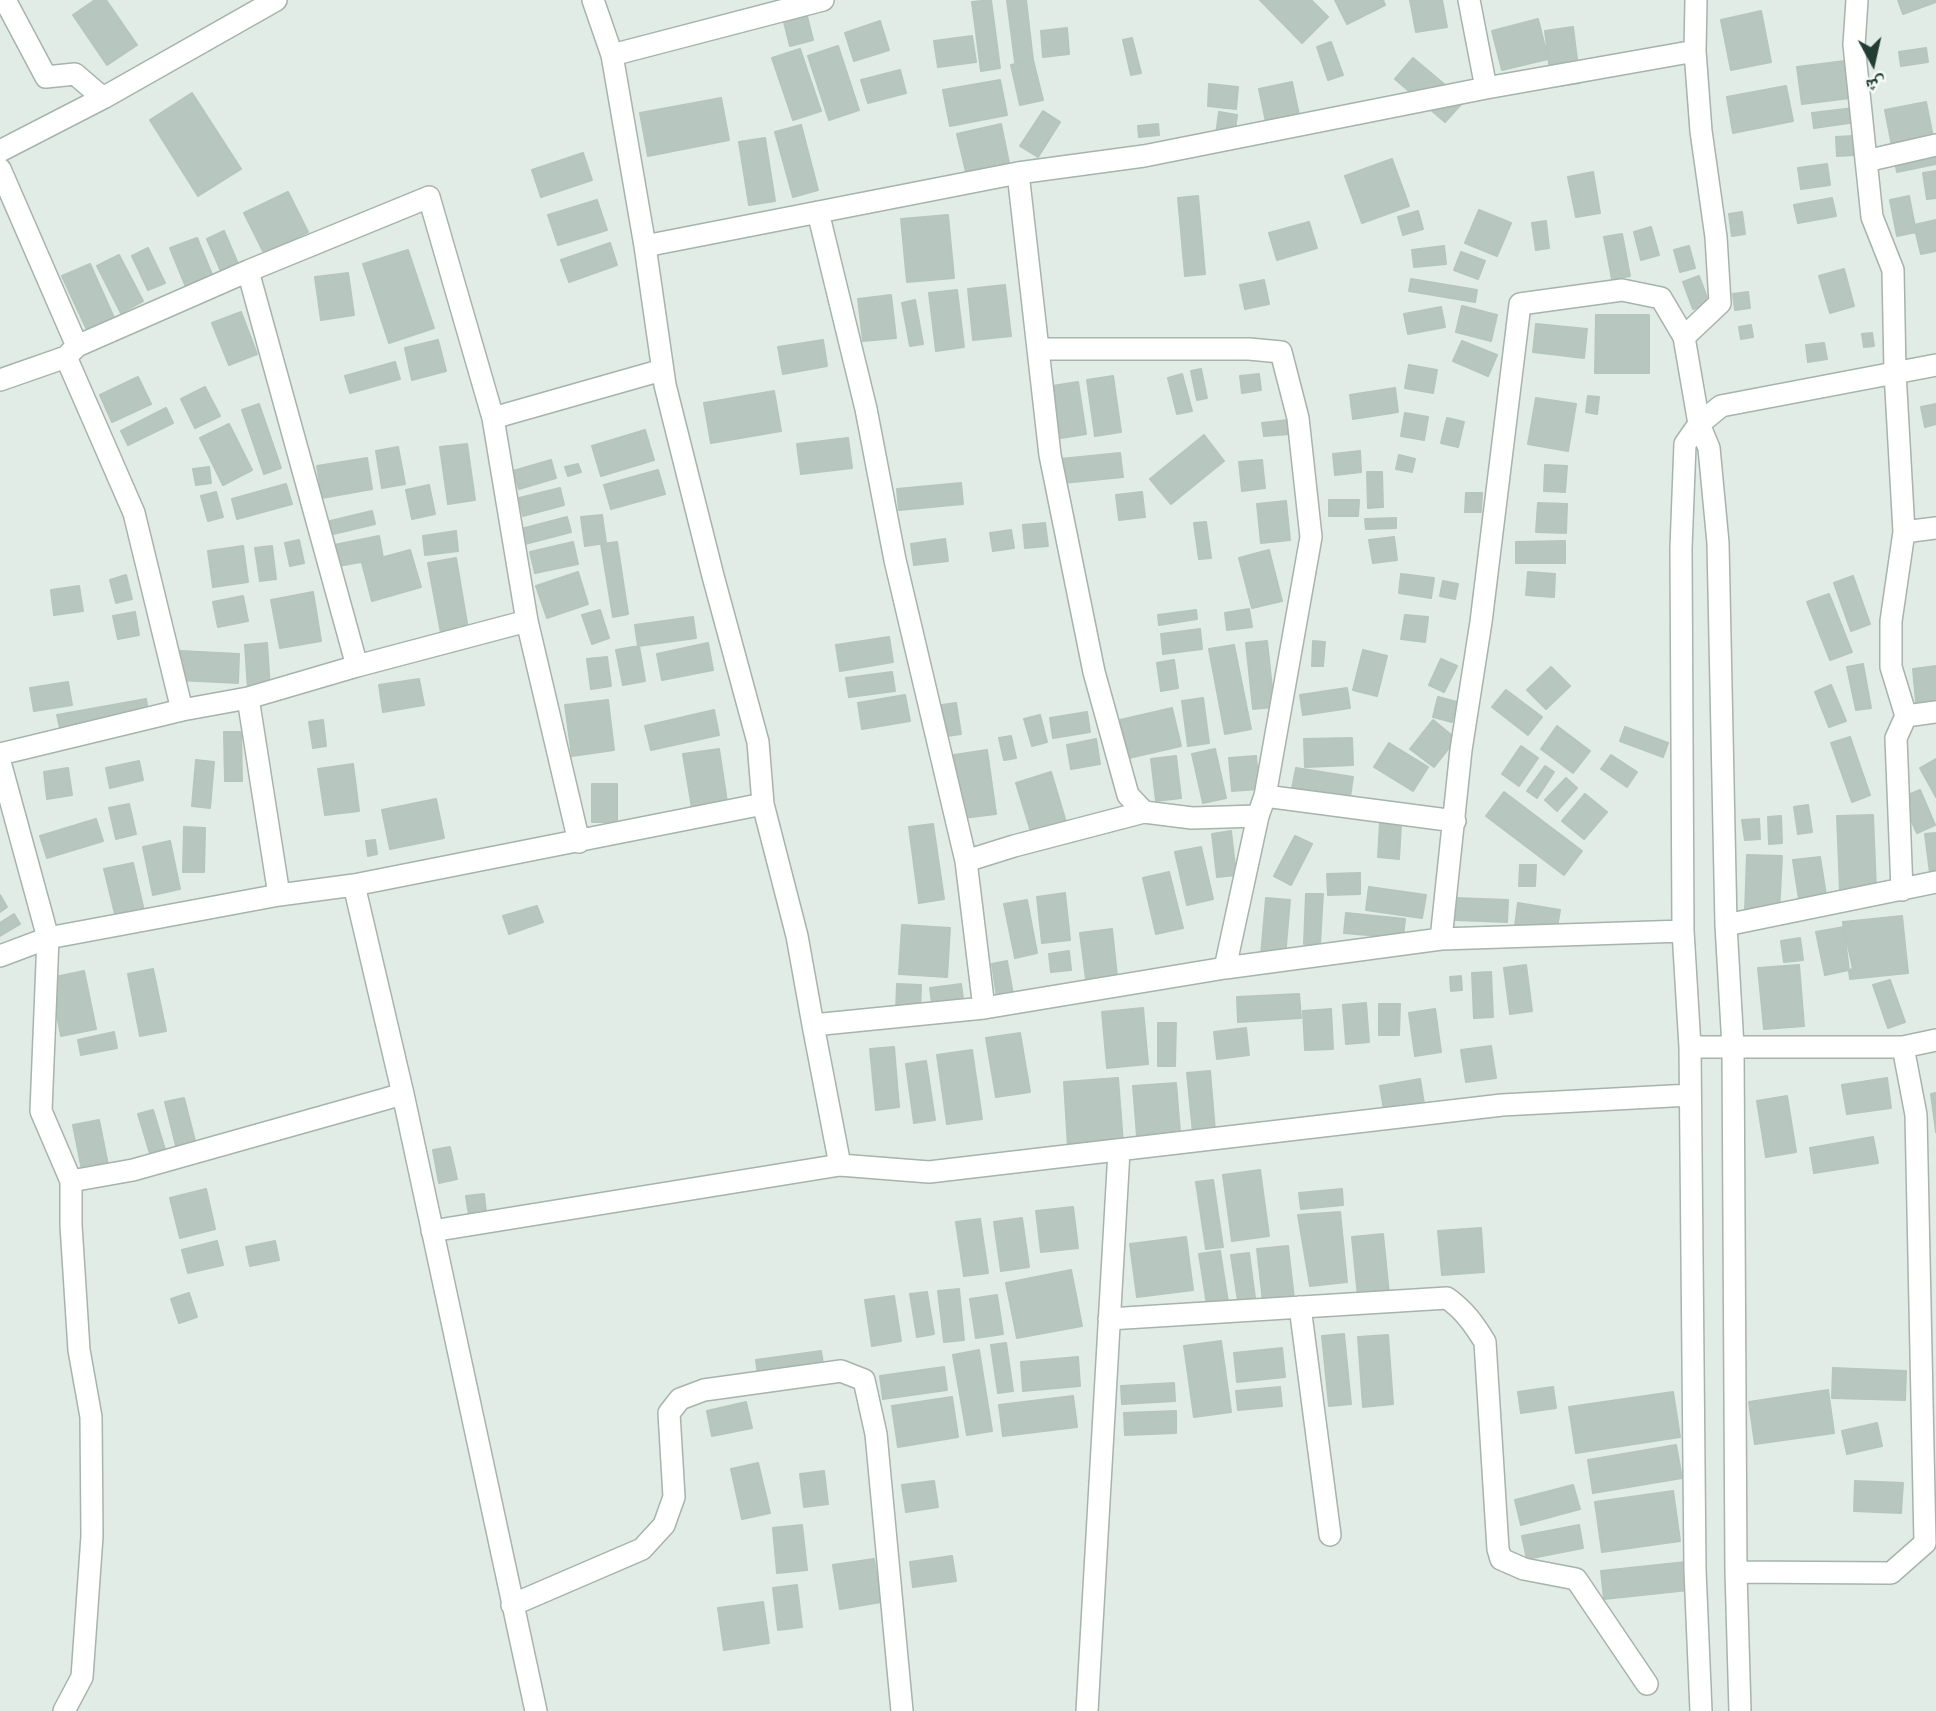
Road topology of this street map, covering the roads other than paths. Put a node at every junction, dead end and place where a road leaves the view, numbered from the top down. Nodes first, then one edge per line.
1 (5, 0) edge
2 (276, 0) edge
3 (593, 0) edge
4 (823, 0) edge
5 (1469, 0) edge
6 (1696, 0) edge
7 (1857, 0) edge
8 (1695, 51) junction
9 (612, 55) junction
10 (1486, 88) junction
11 (103, 98) junction
12 (1936, 145) edge
13 (0, 151) edge
14 (1866, 161) junction
15 (0, 169) edge
16 (1018, 173) junction
17 (818, 212) junction
18 (645, 246) junction
19 (248, 271) junction
20 (1684, 337) junction
21 (1038, 349) junction
22 (72, 351) junction
23 (1936, 365) edge
24 (662, 370) junction
25 (1895, 372) junction
26 (0, 380) edge
27 (493, 418) junction
28 (1699, 424) junction
29 (1936, 528) edge
30 (1904, 532) junction
31 (527, 621) junction
32 (357, 666) junction
33 (248, 698) junction
34 (182, 710) junction
35 (1936, 712) edge
36 (1906, 716) junction
37 (0, 754) edge
38 (0, 762) edge
39 (763, 804) junction
40 (1262, 806) junction
41 (1144, 812) junction
42 (1455, 821) junction
43 (579, 842) junction
44 (966, 861) junction
45 (1936, 882) edge
46 (354, 885) junction
47 (1902, 890) junction
48 (279, 895) junction
49 (1726, 925) junction
50 (1683, 931) junction
51 (48, 938) junction
52 (1441, 939) junction
53 (0, 956) edge
54 (1225, 968) junction
55 (984, 1008) junction
56 (813, 1025) junction
57 (1936, 1040) edge
58 (1690, 1047) junction
59 (1733, 1047) junction
60 (1903, 1047) junction
61 (403, 1094) junction
62 (1690, 1095) junction
63 (1119, 1151) junction
64 (840, 1164) junction
65 (71, 1181) junction
66 (432, 1231) junction
67 (1300, 1307) junction
68 (1109, 1319) junction
69 (1330, 1535) dead end
70 (1736, 1572) junction
71 (512, 1605) junction
72 (1647, 1685) dead end
73 (64, 1711) edge
74 (536, 1711) edge
75 (901, 1711) edge
76 (1087, 1711) edge
77 (1701, 1711) edge
78 (1740, 1711) edge

1 - 11 street
2 - 11 street
3 - 9 street
4 - 9 street
5 - 10 street
6 - 8 street
7 - 14 street
8 - 10 street
8 - 20 street
9 - 18 street
10 - 16 street
11 - 13 street
12 - 14 street
14 - 25 street
15 - 22 street
16 - 17 street
16 - 21 street
17 - 18 street
17 - 44 street
18 - 24 street
19 - 22 street
19 - 27 street
19 - 32 street
20 - 28 street
20 - 42 street
21 - 40 street
21 - 41 street
22 - 26 street
22 - 34 street
23 - 25 street
24 - 27 street
24 - 39 street
25 - 28 street
25 - 30 street
27 - 31 street
28 - 49 street
28 - 50 street
29 - 30 street
30 - 36 street
31 - 32 street
31 - 43 street
32 - 33 street
33 - 34 street
33 - 48 street
34 - 37 street
35 - 36 street
36 - 47 street
38 - 51 street
39 - 43 street
39 - 56 street
40 - 41 street
40 - 42 street
40 - 54 street
41 - 44 street
42 - 52 street
43 - 46 street
44 - 55 street
45 - 47 street
46 - 48 street
46 - 61 street
47 - 49 street
48 - 51 street
49 - 59 street
50 - 52 street
50 - 58 street
51 - 53 street
51 - 65 street
52 - 54 street
54 - 55 street
55 - 56 street
56 - 64 street
57 - 60 street
58 - 59 street
58 - 62 street
59 - 60 street
59 - 70 street
60 - 70 street
61 - 65 street
61 - 66 street
62 - 63 street
62 - 77 street
63 - 64 street
63 - 68 street
64 - 66 street
65 - 73 street
66 - 71 street
67 - 68 street
67 - 69 street
67 - 72 street
68 - 76 street
70 - 78 street
71 - 74 street
71 - 75 street

